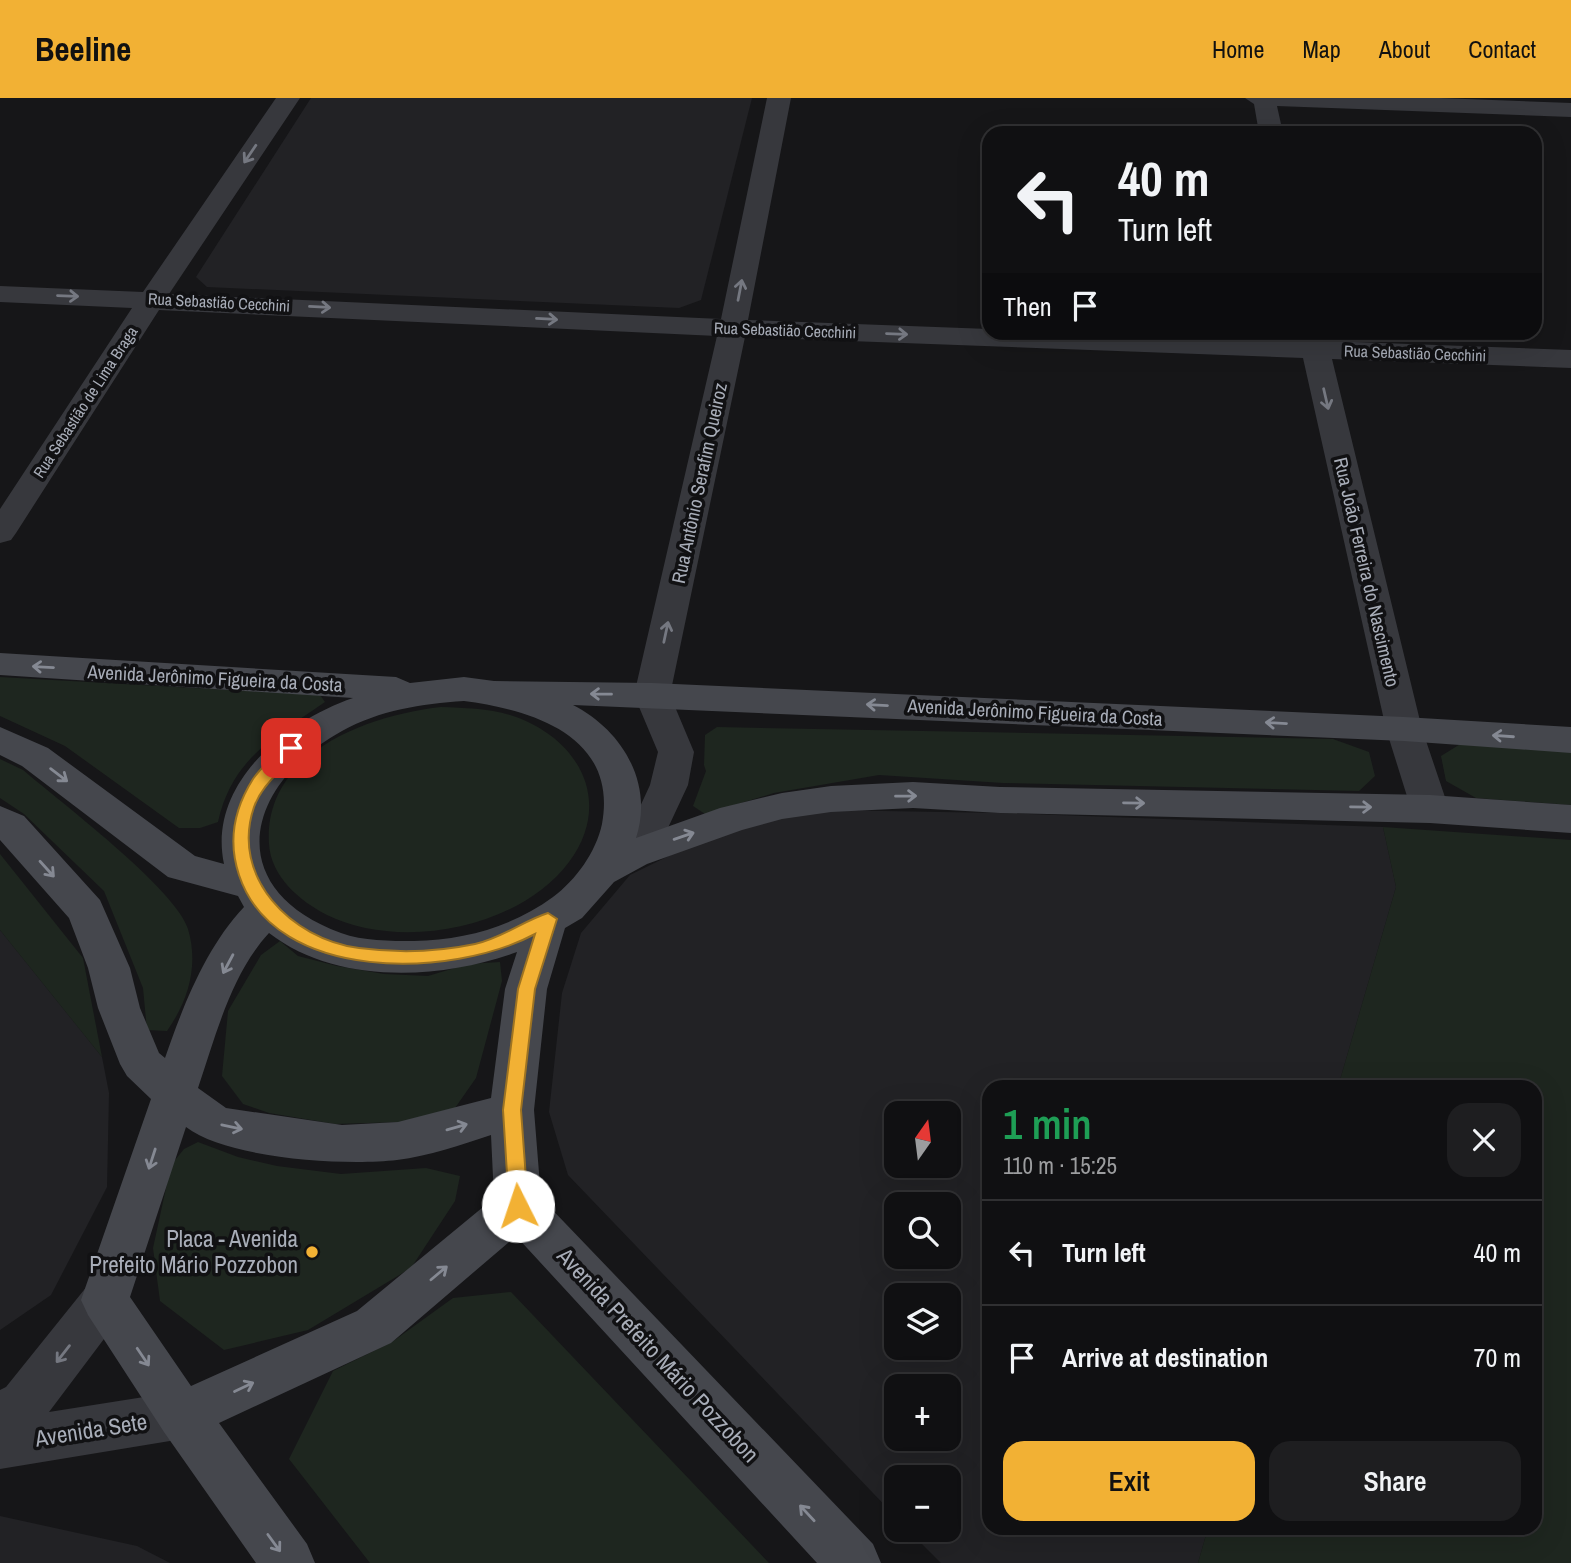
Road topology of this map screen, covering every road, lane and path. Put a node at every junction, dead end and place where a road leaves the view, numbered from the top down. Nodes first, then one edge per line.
1 (288, 98) edge
2 (779, 98) edge
3 (1257, 98) edge
4 (1264, 98) edge
5 (1571, 110) edge
6 (1270, 126) edge
7 (0, 294) edge
8 (152, 299) junction
9 (733, 328) junction
10 (982, 334) edge
11 (1268, 340) edge
12 (1313, 341) edge
13 (1571, 359) edge
14 (0, 533) edge
15 (0, 664) edge
16 (429, 691) junction
17 (498, 692) junction
18 (652, 695) junction
19 (1404, 729) junction
20 (0, 740) edge
21 (1571, 740) edge
22 (1430, 809) junction
23 (1571, 819) edge
24 (0, 820) edge
25 (617, 839) junction
26 (599, 873) junction
27 (258, 897) junction
28 (548, 919) junction
29 (174, 1094) junction
30 (512, 1110) junction
31 (518, 1206) junction
32 (106, 1300) junction
33 (0, 1415) edge
34 (182, 1415) junction
35 (0, 1444) edge
36 (288, 1563) edge
37 (854, 1563) edge

1 -> 8 street, Rua Sebastião de Lima Braga
9 -> 2 street, Rua Antônio Serafim Queiroz
3 - 4 street
4 - 5 street
4 - 6 street
7 -> 8 street, Rua Sebastião Cecchini
8 -> 9 street, Rua Sebastião Cecchini
8 - 14 street, Rua Sebastião de Lima Braga
9 -> 10 street, Rua Sebastião Cecchini
18 -> 9 street, Rua Antônio Serafim Queiroz
11 -> 12 street, Rua Sebastião Cecchini
12 - 13 street, Rua Sebastião Cecchini
12 -> 19 street, Rua João Ferreira do Nascimento
16 -> 15 main road, Avenida Jerônimo Figueira da Costa
16 - 17 main road
16 - 27 main road
18 -> 17 main road, Avenida Jerônimo Figueira da Costa
17 - 25 main road
19 -> 18 main road, Avenida Jerônimo Figueira da Costa
18 - 25 street
21 -> 19 main road, Avenida Jerônimo Figueira da Costa
19 - 22 street, Rua João Ferreira do Nascimento
20 -> 27 main road
22 - 23 main road
26 -> 22 main road
24 -> 29 main road
25 - 26 main road
26 - 28 main road
27 - 28 main road
27 -> 29 main road
28 - 30 main road
29 -> 30 main road
29 -> 32 main road
30 - 31 main road
34 -> 31 main road
37 -> 31 main road, Avenida Prefeito Mário Pozzobon
32 -> 33 street, Avenida Sete
32 -> 34 main road
34 - 35 street, Avenida Sete
34 -> 36 main road

